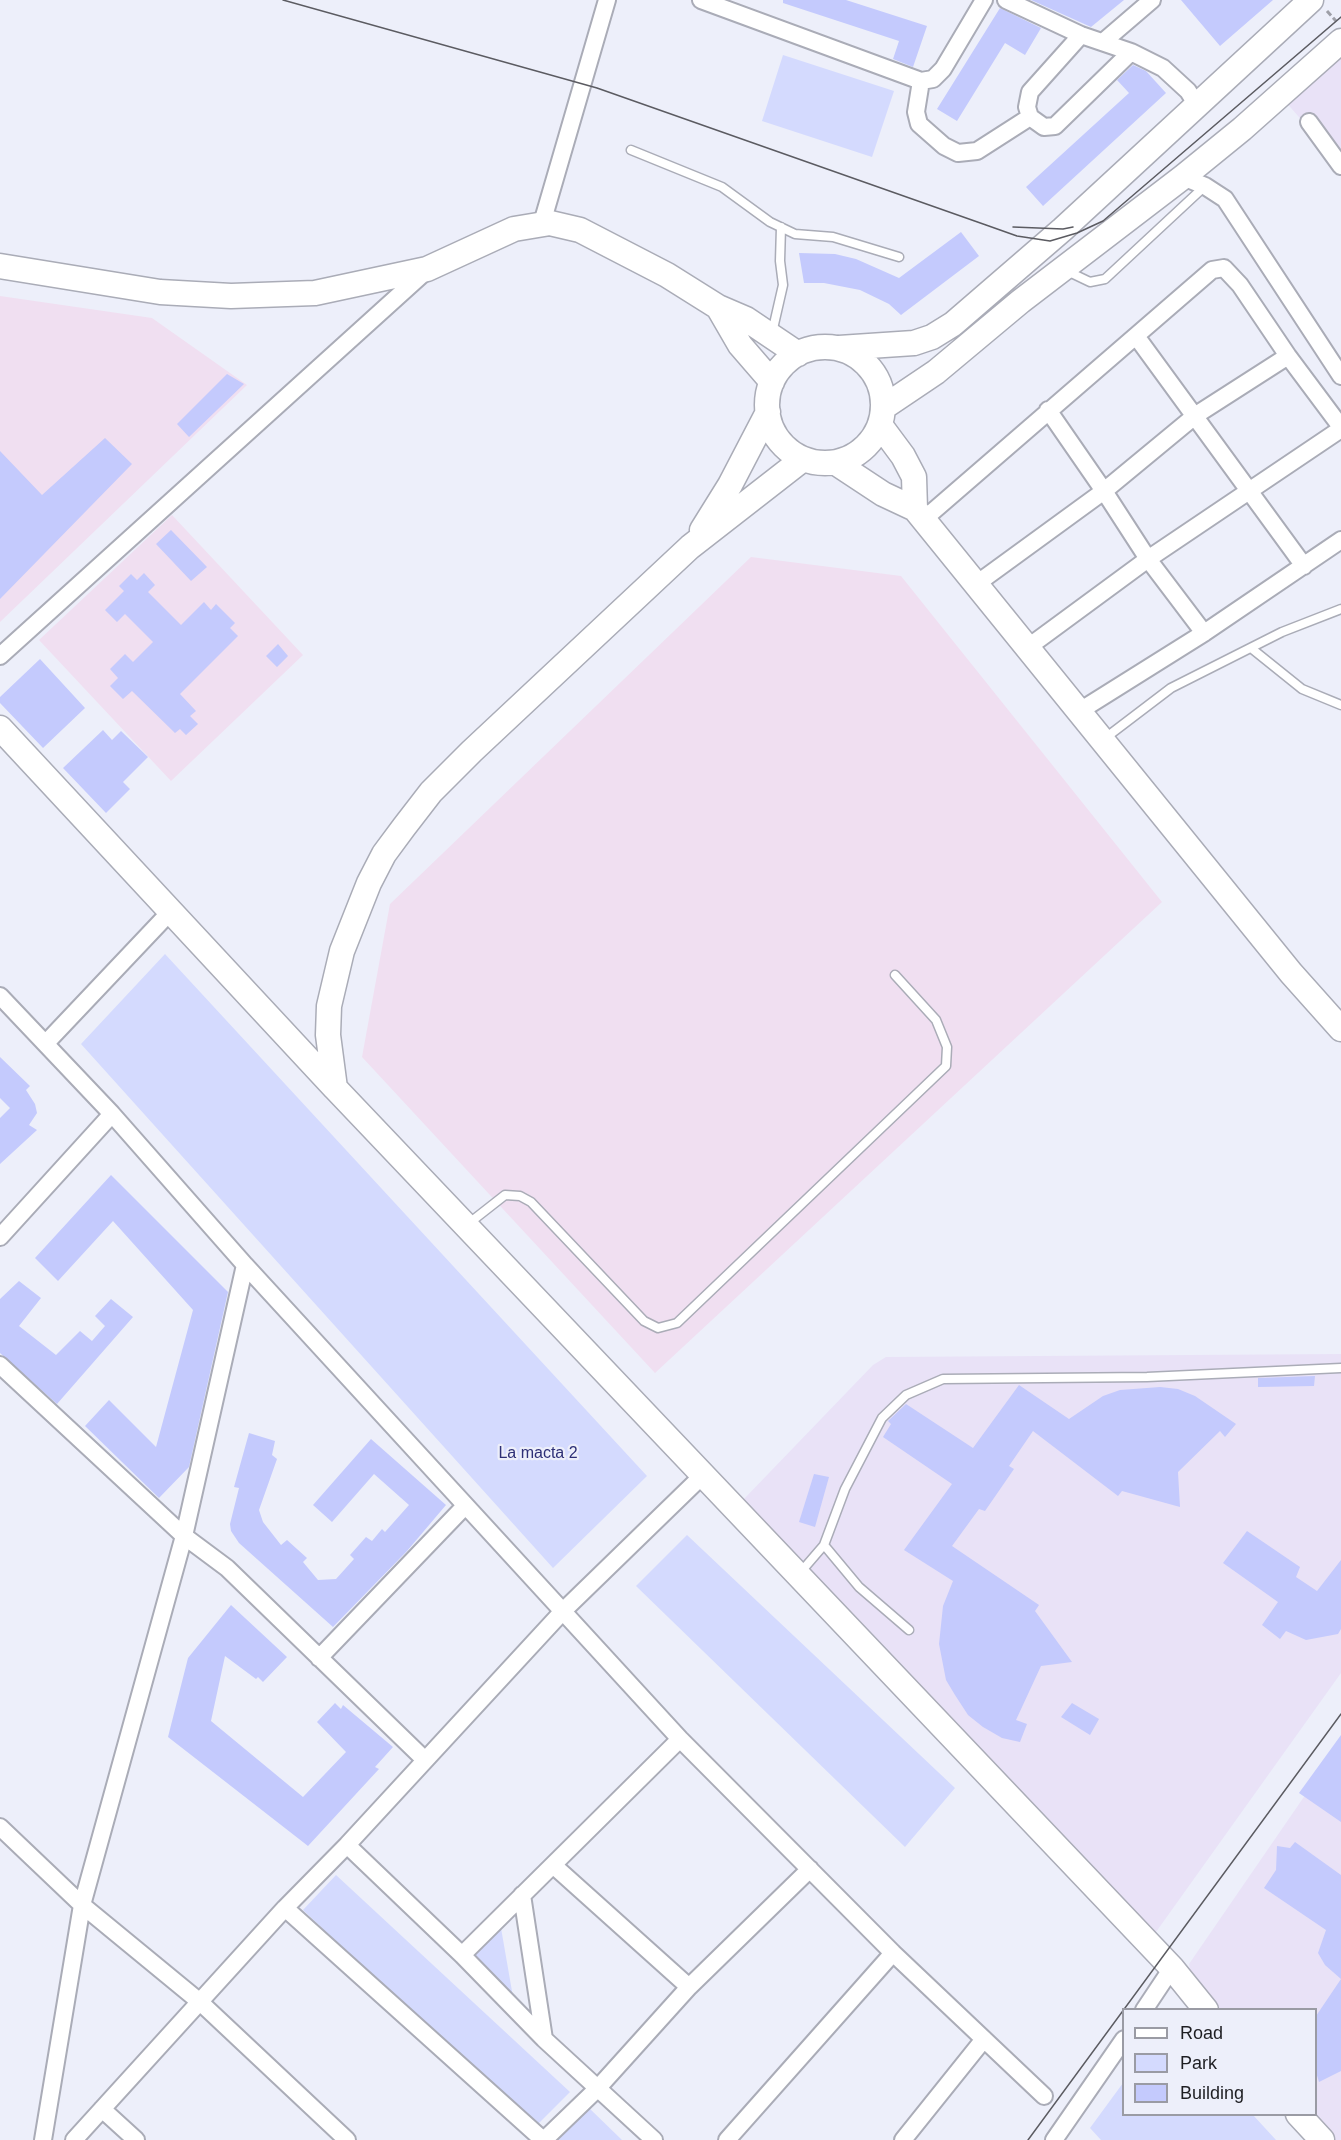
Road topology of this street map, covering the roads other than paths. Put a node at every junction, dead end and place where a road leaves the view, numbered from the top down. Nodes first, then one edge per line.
1 (607, 0) edge
2 (701, 0) edge
3 (984, 0) edge
4 (1006, 0) edge
5 (1152, 0) edge
6 (1311, 0) edge
7 (1082, 35) junction
8 (1341, 40) edge
9 (1103, 42) junction
10 (1131, 52) junction
11 (921, 81) junction
12 (1198, 107) junction
13 (1030, 117) junction
14 (1309, 122) dead end
15 (631, 150) dead end
16 (1341, 166) edge
17 (1194, 182) junction
18 (542, 224) junction
19 (781, 227) junction
20 (899, 257) dead end
21 (0, 266) edge
22 (427, 269) junction
23 (1064, 269) junction
24 (718, 307) junction
25 (772, 335) junction
26 (1136, 336) junction
27 (839, 348) junction
28 (798, 354) junction
29 (1288, 356) junction
30 (1341, 376) edge
31 (772, 382) junction
32 (1048, 410) junction
33 (768, 412) junction
34 (1196, 415) junction
35 (882, 416) junction
36 (1341, 428) edge
37 (803, 459) junction
38 (836, 463) junction
39 (1249, 490) junction
40 (1104, 491) junction
41 (919, 515) junction
42 (1341, 540) edge
43 (690, 547) junction
44 (1148, 559) junction
45 (1304, 566) junction
46 (975, 585) junction
47 (1341, 609) edge
48 (1204, 633) junction
49 (1028, 648) junction
50 (1251, 648) junction
51 (0, 656) edge
52 (1341, 705) edge
53 (1078, 712) junction
54 (0, 728) edge
55 (1101, 741) junction
56 (171, 911) junction
57 (895, 975) dead end
58 (0, 996) edge
59 (1341, 1029) edge
60 (46, 1043) junction
61 (335, 1088) junction
62 (112, 1114) junction
63 (466, 1226) junction
64 (0, 1238) edge
65 (245, 1265) junction
66 (0, 1365) edge
67 (1341, 1368) edge
68 (702, 1476) junction
69 (465, 1506) junction
70 (184, 1536) junction
71 (824, 1545) junction
72 (797, 1576) junction
73 (562, 1611) junction
74 (909, 1630) dead end
75 (320, 1658) junction
76 (680, 1739) junction
77 (424, 1759) junction
78 (0, 1827) edge
79 (347, 1845) junction
80 (553, 1865) junction
81 (810, 1869) junction
82 (522, 1895) junction
83 (82, 1905) junction
84 (285, 1908) junction
85 (893, 1953) junction
86 (462, 1955) junction
87 (1172, 1968) junction
88 (689, 1987) junction
89 (200, 2002) junction
90 (1145, 2008) edge
91 (1204, 2008) edge
92 (544, 2039) junction
93 (984, 2039) junction
94 (1122, 2042) edge
95 (597, 2089) junction
96 (1044, 2096) dead end
97 (102, 2109) junction
98 (1299, 2116) edge
99 (1064, 2136) edge
100 (43, 2140) edge
101 (74, 2140) edge
102 (135, 2140) edge
103 (347, 2140) edge
104 (543, 2140) edge
105 (654, 2140) edge
106 (727, 2140) edge
107 (903, 2140) edge
108 (1322, 2140) edge

1 - 18 street
2 - 11 street
3 - 11 street
4 - 7 street
5 - 9 street
6 - 12 main road
7 - 9 street
7 - 13 street
8 - 17 main road
9 - 10 street
10 - 12 street
10 - 13 street
11 - 13 street
12 - 27 main road
14 - 16 street
15 - 19 lane
17 - 23 main road
17 - 23 lane
17 - 30 street
18 - 22 main road
18 - 24 main road
19 - 20 lane
19 - 25 lane
21 - 22 main road
22 - 51 street
23 - 35 main road
24 - 25 main road
24 - 31 main road
25 - 28 main road
26 - 29 street
26 - 32 street
26 - 34 street
27 - 28 main road
27 - 35 main road
28 - 31 main road
29 - 34 street
29 - 36 street
31 - 33 main road
32 - 40 street
32 - 41 street
33 - 37 main road
33 - 43 main road
34 - 39 street
34 - 40 street
35 - 38 main road
35 - 41 main road
36 - 39 street
37 - 38 main road
37 - 43 main road
38 - 41 main road
39 - 44 street
39 - 45 street
40 - 44 street
40 - 46 street
41 - 46 main road
42 - 45 street
43 - 61 main road
44 - 48 street
44 - 49 street
45 - 48 street
46 - 49 main road
47 - 50 lane
48 - 53 street
49 - 53 main road
50 - 52 lane
50 - 55 lane
53 - 55 main road
54 - 56 main road
55 - 59 main road
56 - 60 street
56 - 61 main road
57 - 63 lane
58 - 60 street
60 - 62 street
61 - 63 main road
62 - 64 street
62 - 65 street
63 - 68 main road
65 - 69 street
65 - 70 street
66 - 70 street
67 - 71 lane
68 - 72 main road
68 - 73 street
69 - 73 street
69 - 75 street
70 - 75 street
70 - 83 street
71 - 72 lane
71 - 74 lane
72 - 87 main road
73 - 76 street
73 - 77 street
75 - 77 street
76 - 80 street
76 - 81 street
77 - 79 street
78 - 83 street
79 - 84 street
79 - 86 street
80 - 82 street
80 - 88 street
81 - 85 street
81 - 88 street
82 - 86 street
82 - 92 street
83 - 89 street
83 - 100 street
84 - 89 street
84 - 104 street
85 - 93 street
85 - 106 street
86 - 92 street
87 - 90 street
87 - 91 main road
88 - 95 street
89 - 97 street
89 - 103 street
92 - 95 street
93 - 96 street
93 - 107 street
94 - 99 street
95 - 104 street
95 - 105 street
97 - 101 street
97 - 102 street
98 - 108 main road

